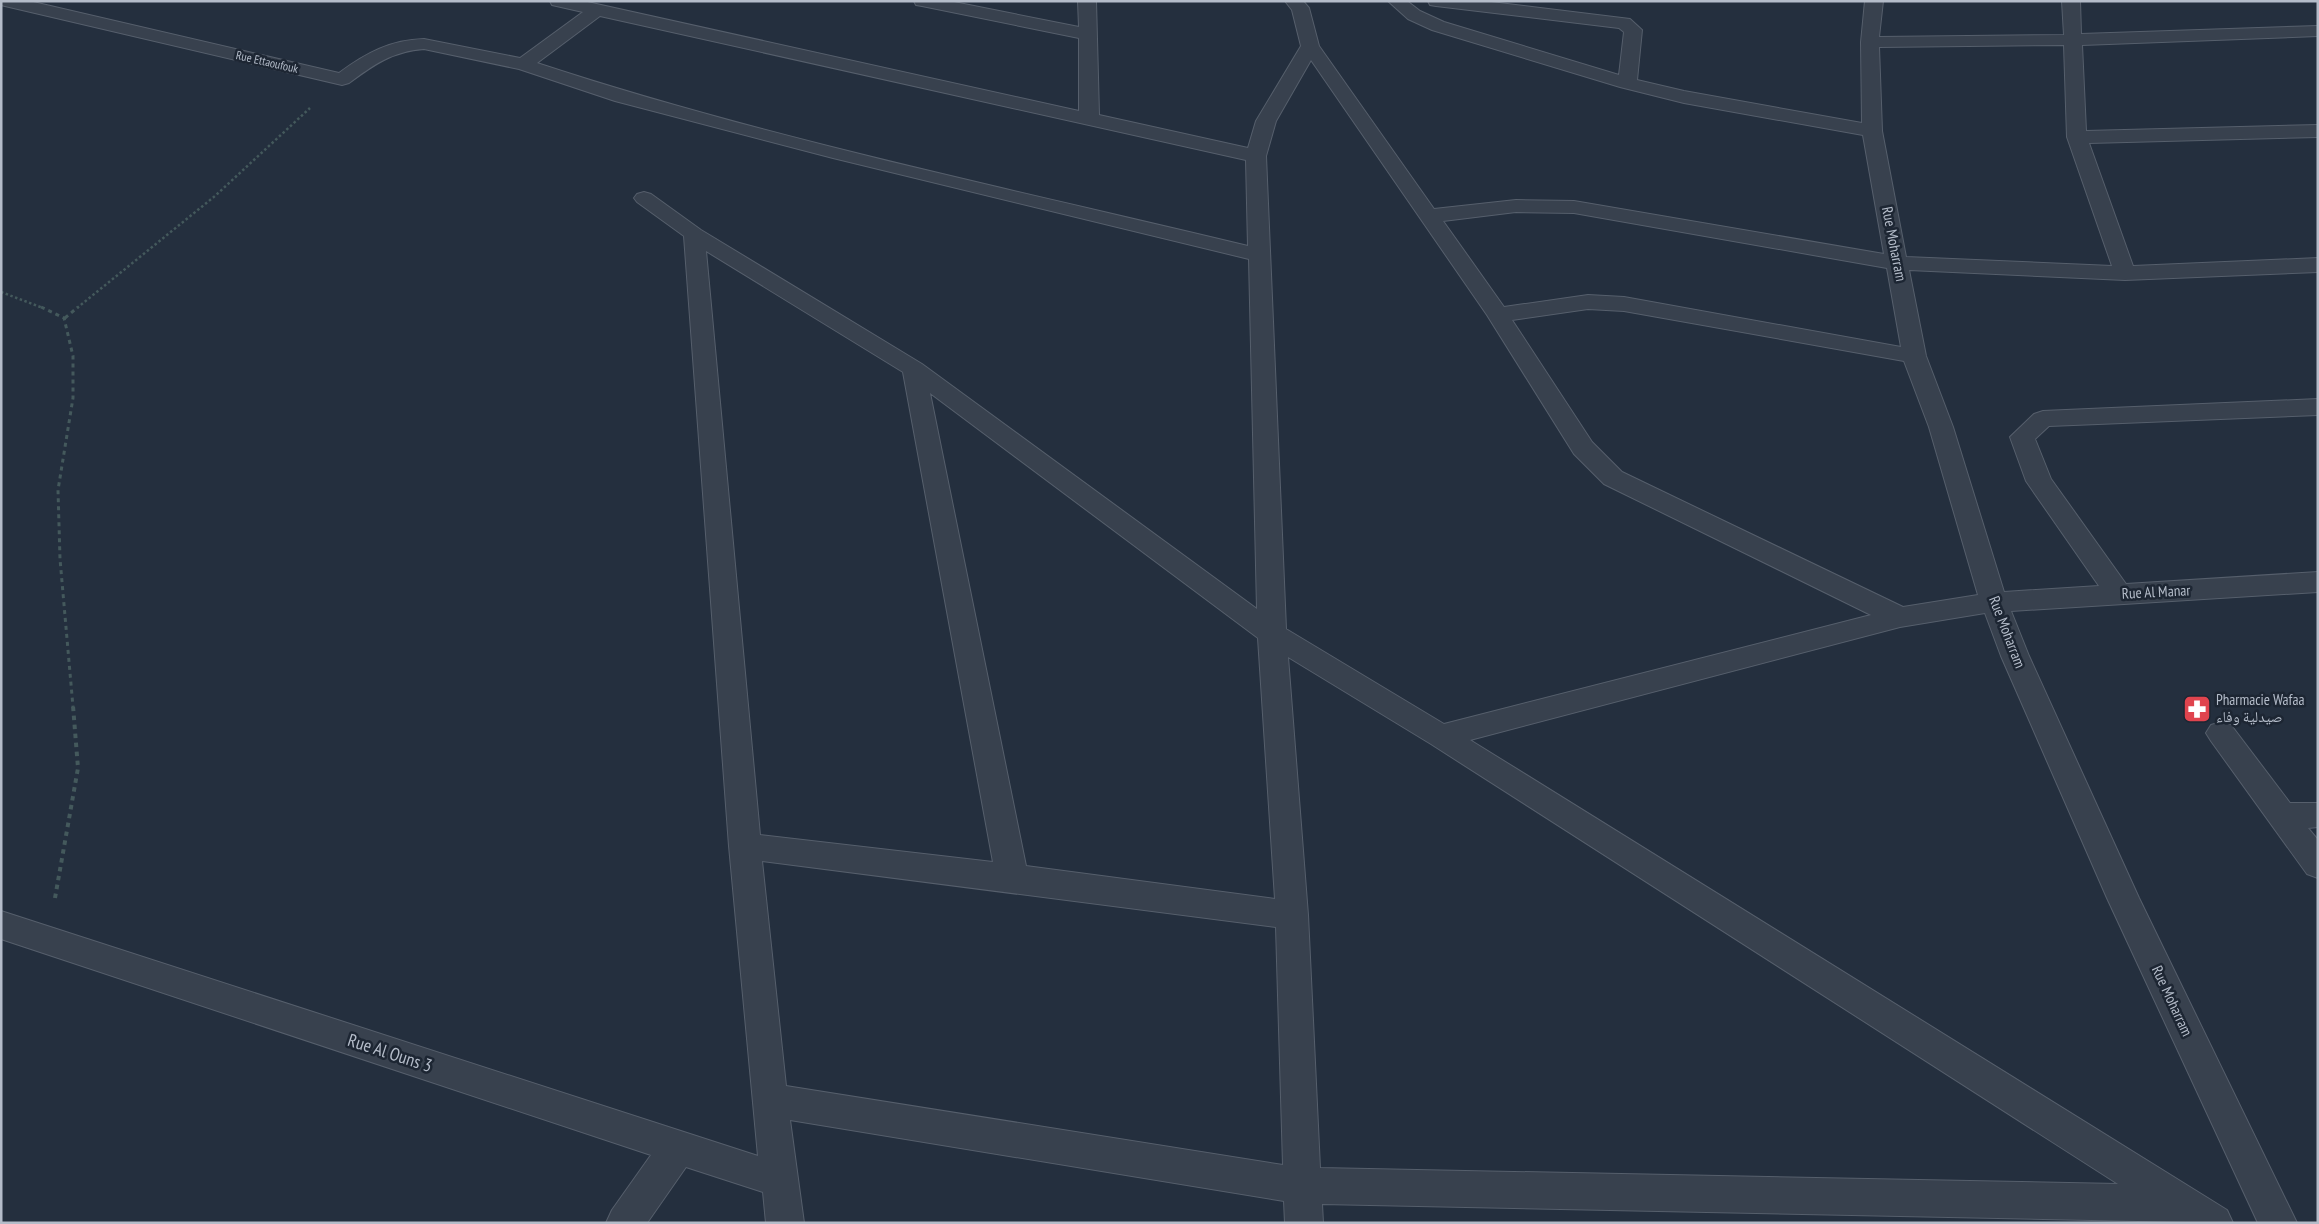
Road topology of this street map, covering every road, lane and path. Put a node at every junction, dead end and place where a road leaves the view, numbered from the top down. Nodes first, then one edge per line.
1 (4, 1) edge
2 (78, 1) edge
3 (558, 1) edge
4 (922, 1) edge
5 (1087, 1) edge
6 (1396, 1) edge
7 (1436, 1) edge
8 (1874, 1) edge
9 (2071, 1) edge
10 (1299, 3) edge
11 (596, 10) junction
12 (56, 13) junction
13 (2318, 31) edge
14 (1087, 34) junction
15 (2074, 40) junction
16 (1870, 42) junction
17 (1310, 46) junction
18 (523, 64) junction
19 (342, 79) junction
20 (1626, 82) junction
21 (1088, 118) junction
22 (1872, 131) junction
23 (2318, 131) edge
24 (2077, 137) junction
25 (1256, 156) junction
26 (644, 198) dead end
27 (1429, 216) junction
28 (694, 234) junction
29 (1258, 255) junction
30 (1898, 263) junction
31 (2318, 265) edge
32 (2125, 273) junction
33 (1, 292) edge
34 (1498, 315) junction
35 (64, 318) junction
36 (1914, 356) junction
37 (914, 368) junction
38 (2318, 408) edge
39 (2318, 582) edge
40 (2120, 594) junction
41 (1994, 602) junction
42 (1900, 617) junction
43 (1272, 634) junction
44 (2221, 733) dead end
45 (1441, 736) junction
46 (2318, 814) edge
47 (2281, 816) junction
48 (745, 846) junction
49 (2318, 865) edge
50 (1012, 878) junction
51 (1292, 915) junction
52 (1, 926) edge
53 (48, 941) junction
54 (770, 1100) junction
55 (678, 1147) junction
56 (779, 1180) junction
57 (1303, 1186) junction
58 (2182, 1203) junction
59 (625, 1223) edge
60 (785, 1223) edge
61 (1304, 1223) edge
62 (2214, 1223) edge
63 (2278, 1223) edge

1 - 12 street, Rue Ettaoufouk
2 - 12 street
3 - 11 street
4 - 14 street
5 - 14 street
6 - 20 street
7 - 20 street
8 - 16 street, Rue Moharram
9 - 15 street
10 - 17 street
11 - 18 street
11 - 21 street
12 - 19 street, Rue Ettaoufouk
13 - 15 street
14 - 21 street
15 - 16 street
15 - 24 street
16 - 22 street, Rue Moharram
17 - 25 street
17 - 27 street
18 - 19 street
18 - 29 street
19 - 35 path
20 - 22 street
21 - 25 street
22 - 30 street, Rue Moharram
23 - 24 street
24 - 32 street
25 - 29 street
26 - 28 street
27 - 30 street
27 - 34 street
28 - 37 street
28 - 48 street
29 - 43 street
30 - 32 street
30 - 36 street, Rue Moharram
31 - 32 street
33 - 35 path
34 - 36 street
34 - 42 street
35 - 53 path
36 - 41 street, Rue Moharram
37 - 43 street
37 - 50 street
38 - 40 street
39 - 40 street, Rue Al Manar
40 - 41 street, Rue Al Manar
41 - 42 street, Rue Al Manar
41 - 63 street, Rue Moharram
42 - 45 street, Rue Al Manar
43 - 45 street
43 - 51 street
44 - 47 street
45 - 58 street
46 - 47 street
47 - 49 street
48 - 50 street
48 - 54 street
50 - 51 street
51 - 57 street
52 - 53 street, Rue Al Ouns 3
53 - 55 street, Rue Al Ouns 3
54 - 56 street
54 - 57 street
55 - 56 street, Rue Al Ouns 3
55 - 59 street
56 - 60 street
57 - 58 street
57 - 61 street
58 - 62 street

